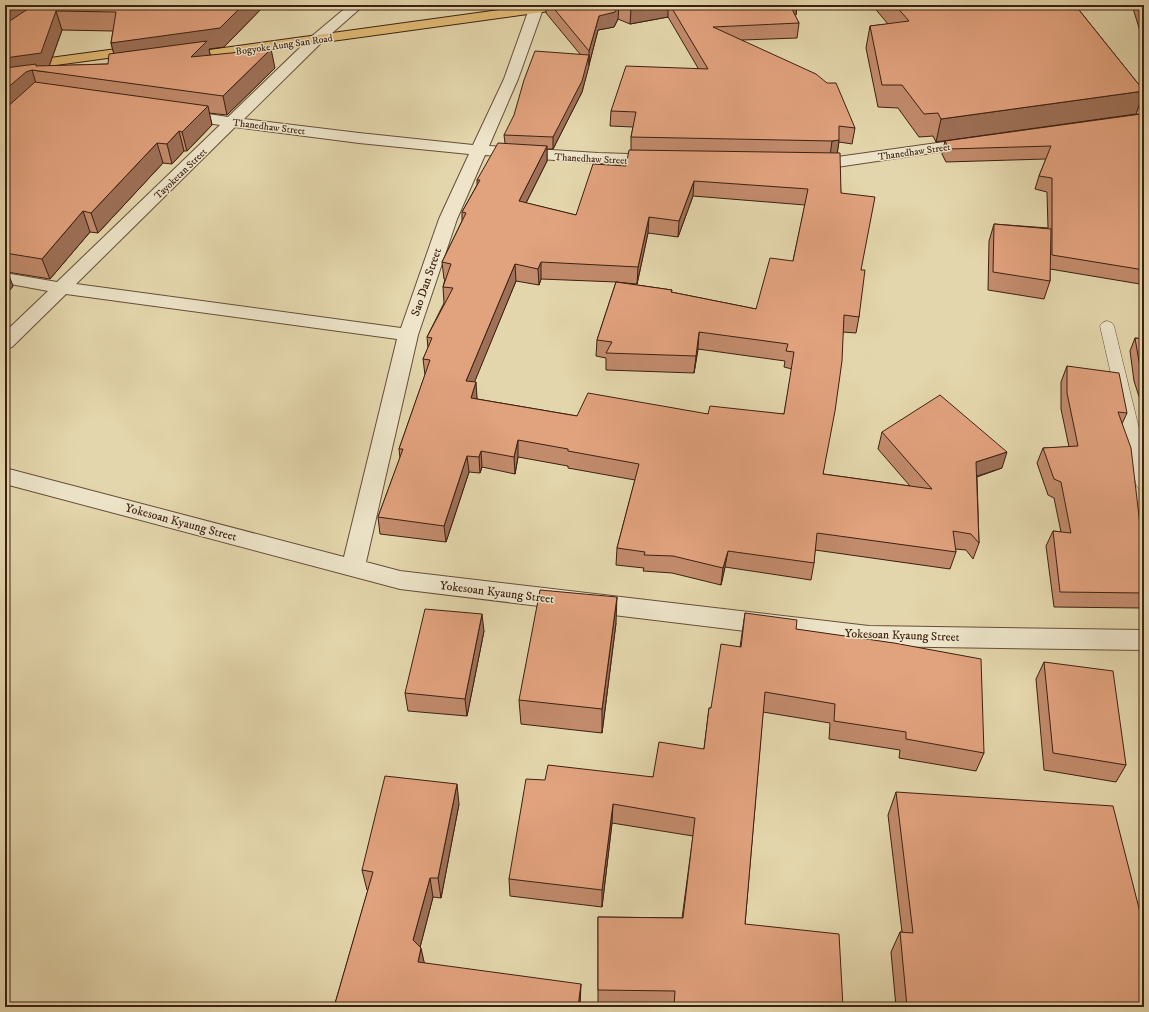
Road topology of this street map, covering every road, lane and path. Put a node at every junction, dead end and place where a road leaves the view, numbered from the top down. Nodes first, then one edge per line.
1 (564, 5) edge
2 (536, 9) junction
3 (358, 12) edge
4 (315, 33) junction
5 (149, 49) edge
6 (170, 60) edge
7 (5, 68) edge
8 (1114, 72) edge
9 (1144, 112) edge
10 (170, 114) edge
11 (1144, 119) edge
12 (1128, 121) edge
13 (232, 122) junction
14 (987, 141) edge
15 (478, 151) junction
16 (675, 160) edge
17 (792, 163) edge
18 (5, 278) edge
19 (61, 288) junction
20 (1107, 326) dead end
21 (408, 335) junction
22 (5, 343) edge
23 (5, 476) edge
24 (1144, 484) edge
25 (353, 568) junction
26 (1144, 640) edge

1 - 2 highway, Bogyoke Aung San Road
2 - 4 highway, Bogyoke Aung San Road
2 - 15 street, Sao Dan Street
3 - 4 street, Tayoketan Street
4 - 6 highway, Bogyoke Aung San Road
4 - 13 street, Tayoketan Street
5 - 7 highway
8 - 9 street
10 - 13 street, Thanedhaw Street
11 - 12 street
13 - 15 street, Thanedhaw Street
13 - 19 street, Tayoketan Street
14 - 17 street, Thanedhaw Street
15 - 16 street, Thanedhaw Street
15 - 21 street, Sao Dan Street
18 - 19 street
19 - 21 street
19 - 22 street, Tayoketan Street
20 - 24 lane
21 - 25 street, Sao Dan Street
23 - 25 street, Yokesoan Kyaung Street
25 - 26 street, Yokesoan Kyaung Street

